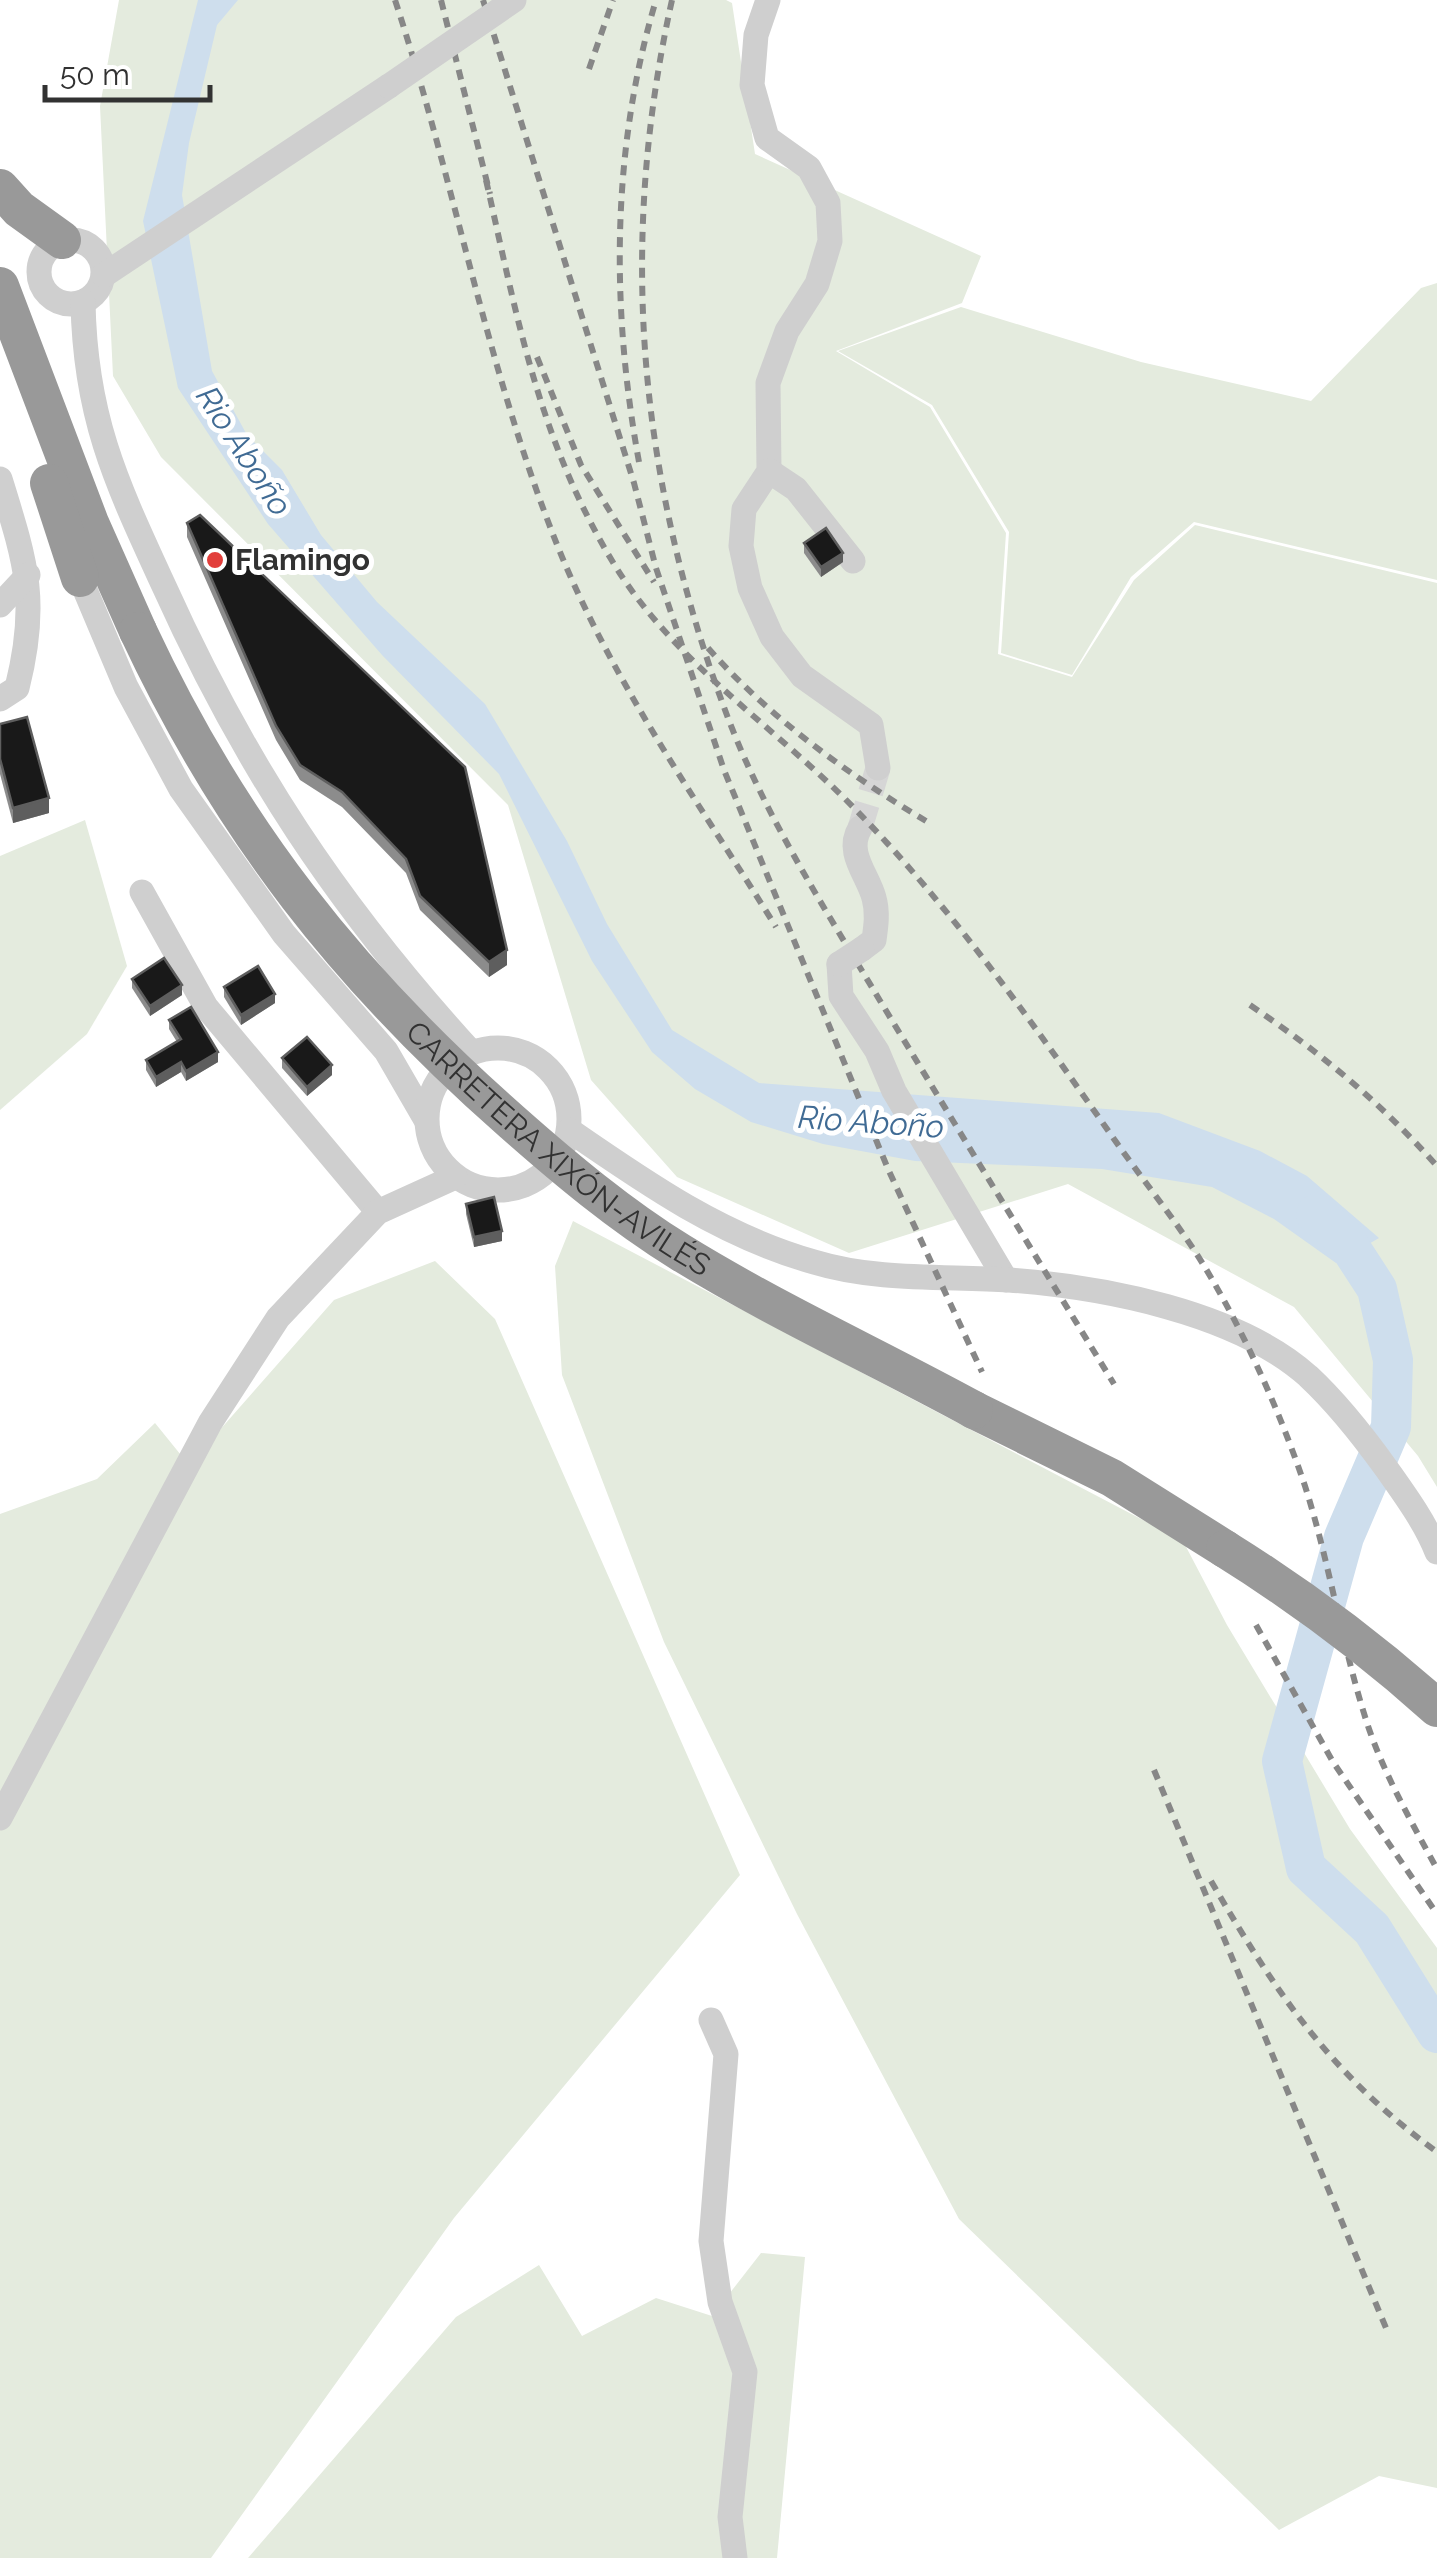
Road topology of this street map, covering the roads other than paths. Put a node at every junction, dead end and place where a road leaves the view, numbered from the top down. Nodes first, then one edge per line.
1 (514, 0) edge
2 (768, 0) edge
3 (0, 188) edge
4 (62, 240) junction
5 (104, 275) junction
6 (0, 286) edge
7 (83, 302) junction
8 (0, 328) edge
9 (770, 471) junction
10 (0, 480) edge
11 (852, 561) dead end
12 (28, 575) junction
13 (80, 578) joint
14 (0, 605) edge
15 (11, 658) edge
16 (0, 699) edge
17 (878, 768) tunnel mouth
18 (860, 828) tunnel mouth
19 (142, 892) dead end
20 (471, 1052) junction
21 (426, 1120) junction
22 (569, 1130) junction
23 (456, 1177) junction
24 (378, 1212) junction
25 (1006, 1280) junction
26 (1437, 1552) edge
27 (1437, 1708) edge
28 (0, 1818) edge
29 (711, 2020) dead end
30 (735, 2558) edge

1 - 5 street, bridge
2 - 9 street
3 - 4 highway
4 - 5 street
4 - 7 street
5 - 7 street
6 - 27 highway, CARRETERA XIXÓN-AVILÉS, bridge
7 - 20 street
8 - 13 highway
9 - 11 street
9 - 17 street
10 - 12 street
12 - 14 street
12 - 15 street
13 - 21 street
15 - 16 street
18 - 25 street, bridge
19 - 24 street
20 - 21 street
20 - 22 street
21 - 23 street
22 - 23 street
22 - 25 street
23 - 24 street
24 - 28 street
25 - 26 street
29 - 30 street

